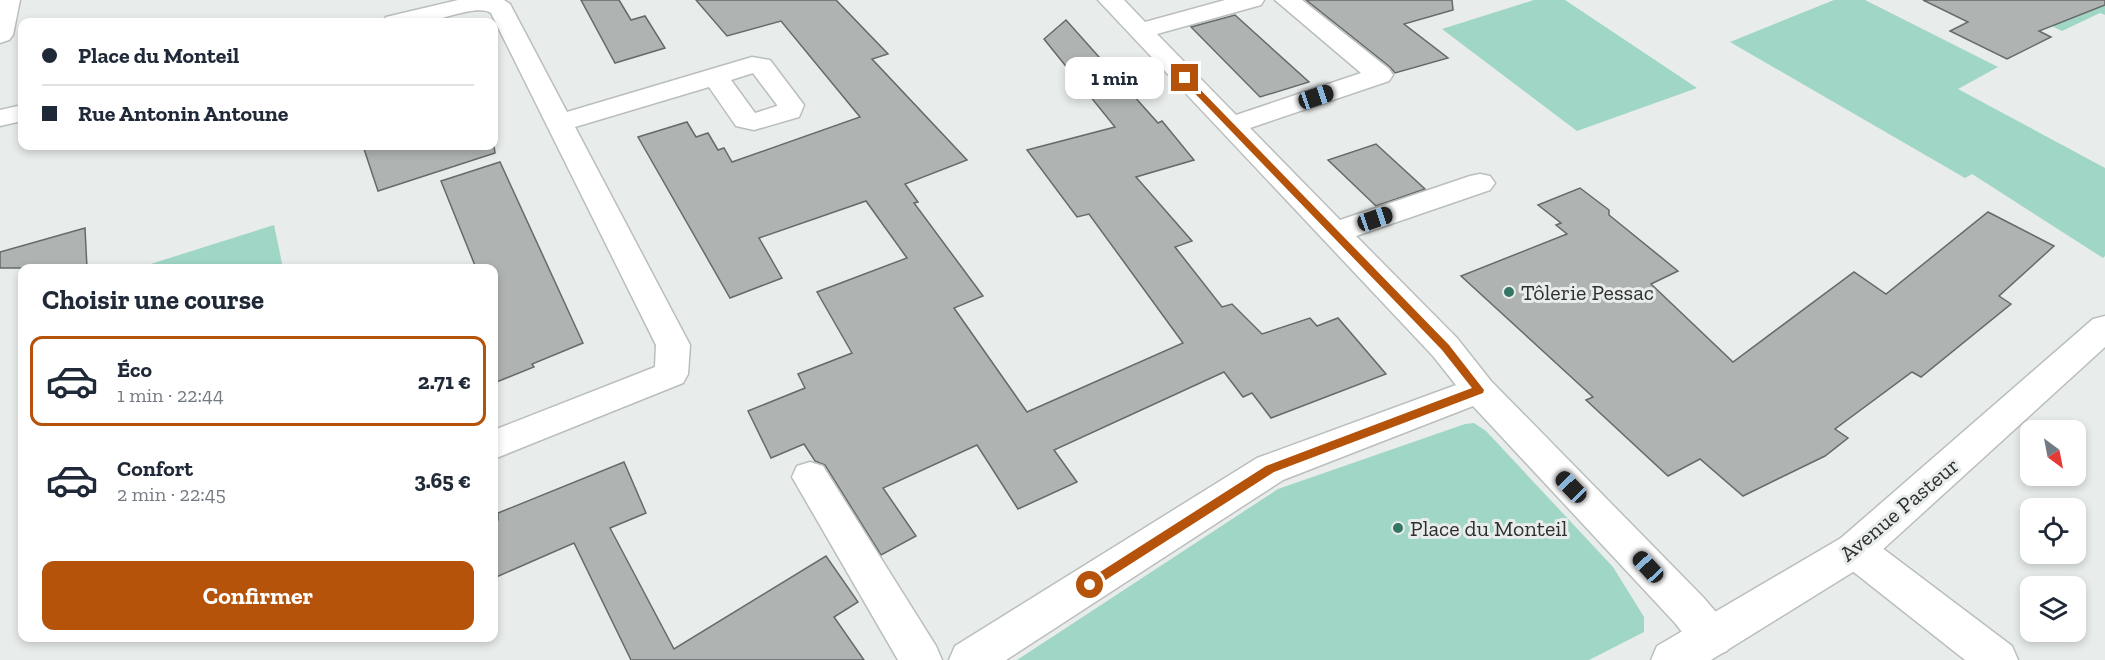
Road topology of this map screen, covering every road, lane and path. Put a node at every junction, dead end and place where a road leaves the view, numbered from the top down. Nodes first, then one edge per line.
1 (8, 0) edge
2 (1110, 0) edge
3 (1252, 0) edge
4 (1287, 0) edge
5 (412, 18) edge
6 (1140, 31) junction
7 (0, 35) edge
8 (715, 77) dead end
9 (18, 113) edge
10 (0, 118) edge
11 (561, 122) junction
12 (1230, 126) junction
13 (1480, 183) dead end
14 (1333, 233) junction
15 (2105, 328) edge
16 (1479, 390) junction
17 (498, 443) edge
18 (810, 477) dead end
19 (1855, 550) junction
20 (1712, 638) junction
21 (921, 660) edge
22 (970, 660) edge
23 (1672, 660) edge
24 (1997, 660) edge

1 - 7 street
2 - 6 street
3 - 6 street
4 - 12 street
5 - 11 street
6 - 12 street
8 - 11 street
9 - 10 street
11 - 17 street
12 - 14 street
13 - 14 street
14 - 16 street
15 - 19 street, Avenue Pasteur
16 - 20 street
16 - 22 street
18 - 21 street
19 - 20 street, Avenue Pasteur
19 - 24 street
20 - 23 street, Avenue Pasteur

